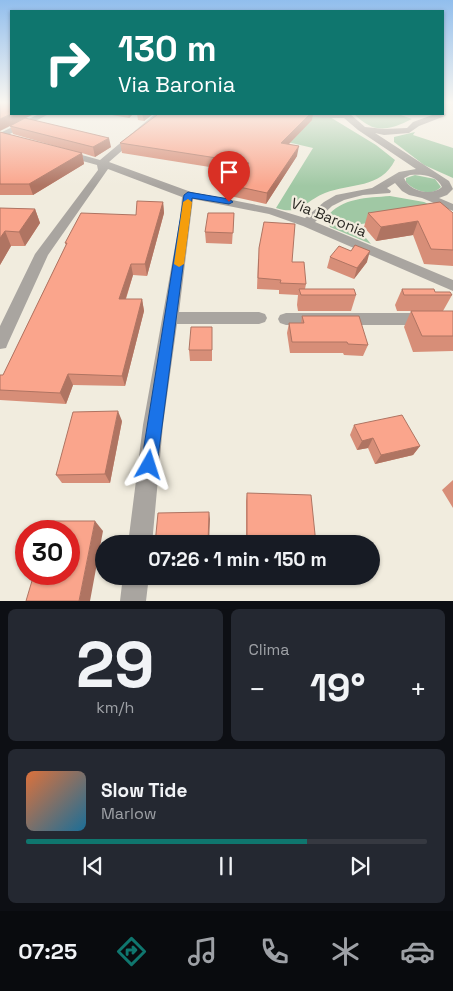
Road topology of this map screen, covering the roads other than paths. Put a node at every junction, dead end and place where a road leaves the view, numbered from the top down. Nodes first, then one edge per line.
1 (12, 130) edge
2 (140, 130) edge
3 (364, 130) edge
4 (373, 130) edge
5 (405, 130) edge
6 (398, 131) junction
7 (0, 136) edge
8 (17, 140) edge
9 (386, 145) junction
10 (51, 149) edge
11 (407, 160) junction
12 (102, 163) junction
13 (402, 175) junction
14 (433, 175) junction
15 (376, 190) junction
16 (446, 192) junction
17 (417, 193) junction
18 (188, 195) junction
19 (453, 207) edge
20 (307, 224) junction
21 (453, 286) edge
22 (170, 318) junction
23 (259, 318) dead end
24 (286, 319) dead end
25 (453, 319) edge
26 (0, 343) edge
27 (141, 535) edge
28 (135, 585) edge
29 (133, 601) edge

1 - 7 street
2 - 12 street
3 - 9 street
4 - 6 street
5 - 6 street
6 - 9 street
7 - 8 street
9 - 11 street
10 - 12 street, Via Baronia
11 - 13 street
11 - 14 street
12 - 18 street, Via Baronia
12 - 26 street
13 - 14 street
13 - 15 street
13 - 17 street
14 - 16 street
15 - 17 street
15 - 20 street
16 - 17 street
16 - 19 street
17 - 19 street
18 - 20 street, Via Baronia
18 - 22 street
20 - 21 street, Via Baronia
22 - 23 street
22 - 27 street
24 - 25 street
28 - 29 street

